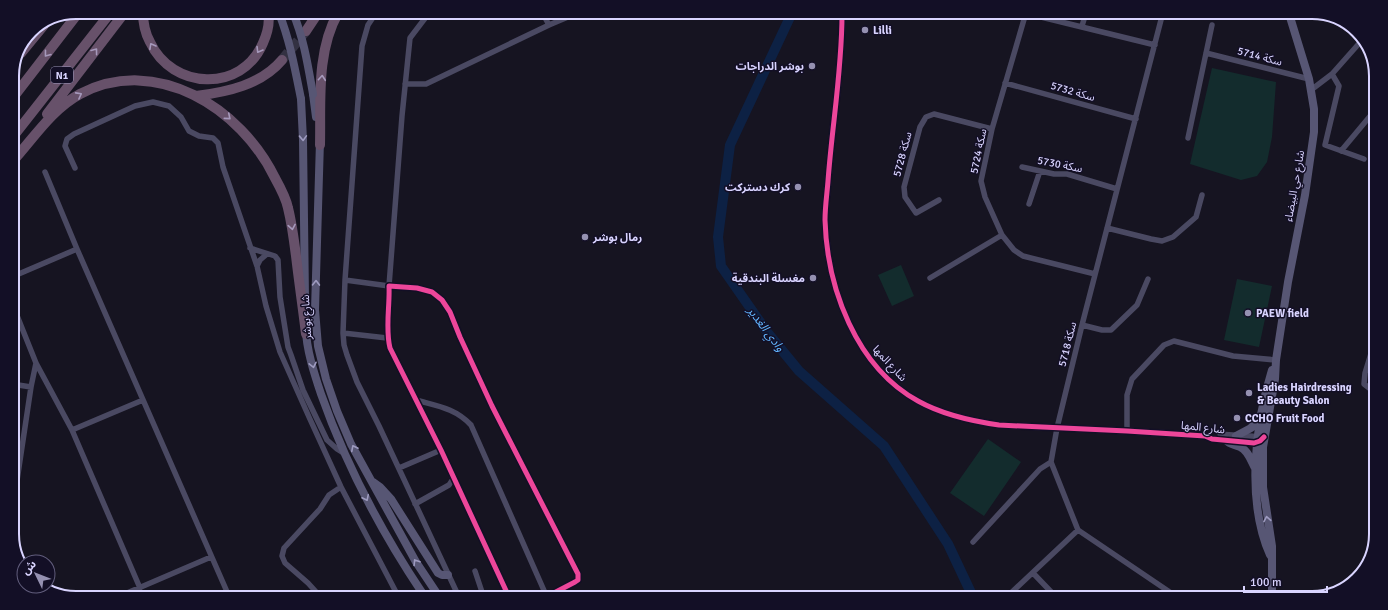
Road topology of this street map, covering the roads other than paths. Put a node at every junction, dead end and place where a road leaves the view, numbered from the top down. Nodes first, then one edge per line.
1 (73, 19) edge
2 (106, 19) edge
3 (120, 19) edge
4 (144, 19) edge
5 (268, 19) edge
6 (281, 19) edge
7 (295, 19) edge
8 (314, 19) edge
9 (332, 19) edge
10 (335, 19) edge
11 (372, 19) edge
12 (424, 19) edge
13 (546, 19) edge
14 (563, 19) edge
15 (842, 19) edge
16 (1024, 19) edge
17 (1050, 19) edge
18 (1084, 19) edge
19 (1161, 19) edge
20 (1291, 19) edge
21 (549, 25) junction
22 (1212, 25) dead end
23 (1082, 26) junction
24 (306, 32) tunnel mouth
25 (1359, 44) edge
26 (1155, 45) junction
27 (1206, 53) junction
28 (282, 60) tunnel mouth
29 (324, 60) junction
30 (1332, 74) junction
31 (1309, 79) junction
32 (1005, 83) junction
33 (405, 84) junction
34 (1311, 90) junction
35 (19, 91) edge
36 (196, 96) junction
37 (1369, 117) edge
38 (1136, 119) junction
39 (19, 129) edge
40 (992, 129) junction
41 (1188, 138) dead end
42 (320, 145) junction
43 (1341, 151) junction
44 (19, 152) edge
45 (19, 153) edge
46 (1364, 159) dead end
47 (1022, 167) dead end
48 (75, 168) dead end
49 (1040, 171) junction
50 (45, 172) dead end
51 (1117, 188) junction
52 (1202, 195) dead end
53 (939, 200) dead end
54 (1029, 204) dead end
55 (1107, 228) junction
56 (1002, 235) junction
57 (250, 248) junction
58 (77, 249) junction
59 (268, 254) junction
60 (257, 266) junction
61 (19, 274) edge
62 (1095, 274) junction
63 (930, 278) dead end
64 (1148, 279) dead end
65 (345, 280) junction
66 (389, 286) junction
67 (19, 320) edge
68 (1082, 325) junction
69 (343, 333) junction
70 (306, 334) junction
71 (387, 338) junction
72 (1276, 360) junction
73 (1369, 360) edge
74 (36, 363) junction
75 (19, 385) edge
76 (30, 386) junction
77 (1369, 388) edge
78 (143, 400) junction
79 (416, 400) junction
80 (1261, 415) junction
81 (1057, 428) junction
82 (72, 430) junction
83 (1127, 431) junction
84 (1205, 436) junction
85 (1236, 436) junction
86 (1226, 440) junction
87 (1260, 441) junction
88 (441, 450) junction
89 (345, 454) junction
90 (1051, 462) junction
91 (19, 464) edge
92 (399, 468) junction
93 (1256, 470) junction
94 (451, 472) junction
95 (371, 481) junction
96 (341, 487) junction
97 (415, 504) junction
98 (1078, 530) junction
99 (973, 542) dead end
100 (211, 557) junction
101 (1271, 558) junction
102 (475, 571) dead end
103 (1033, 573) junction
104 (448, 575) junction
105 (140, 588) junction
106 (132, 591) edge
107 (227, 591) edge
108 (315, 591) edge
109 (396, 591) edge
110 (422, 591) edge
111 (436, 591) edge
112 (456, 591) edge
113 (482, 591) edge
114 (506, 591) edge
115 (544, 591) edge
116 (557, 591) edge
117 (1013, 591) edge
118 (1050, 591) edge
119 (1168, 591) edge
120 (1272, 591) edge

1 -> 35 highway, N1
2 - 39 highway, N1
44 -> 3 highway
5 -> 4 highway
6 -> 70 main road, شارع بوشر, bridge
7 - 42 main road, شارع بوشر, bridge
8 - 24 highway
9 - 29 highway
10 - 29 highway
11 - 65 street
12 - 33 street
13 - 21 street
14 - 21 street
15 - 81 street, شارع المها
16 - 32 street, سكة 5724
17 - 23 street
18 - 23 street
19 - 26 street, سكة 5718
20 - 31 main road, شارع حي البيضاء
21 - 33 street
22 - 27 street
23 - 26 street
25 - 30 street
26 - 38 street, سكة 5718
27 - 31 street, سكة 5714
27 - 41 street
28 - 36 highway
42 -> 29 highway
30 - 34 street
30 - 43 street
31 - 34 main road, شارع حي البيضاء
32 - 38 street, سكة 5732
32 - 40 street, سكة 5724
33 - 66 street
34 - 72 main road, شارع حي البيضاء
45 -> 36 highway
36 -> 70 highway
37 - 43 street
38 - 51 street, سكة 5718
40 - 53 street, سكة 5728
40 - 56 street, سكة 5724
95 -> 42 main road, شارع بوشر
43 - 46 street
47 - 49 street, سكة 5730
48 - 57 street
49 - 51 street, سكة 5730
49 - 54 street
50 - 58 street
51 - 55 street, سكة 5718
52 - 55 street
55 - 62 street, سكة 5718
56 - 62 street, سكة 5724
56 - 63 street
57 - 59 street
57 - 60 street
58 - 61 street
58 - 78 street
59 - 60 street
59 - 89 street
60 - 96 street
62 - 68 street, سكة 5718
64 - 68 street
65 - 66 street
65 - 69 street
66 - 71 street
66 - 116 street
67 - 74 street
68 - 81 street, سكة 5718
69 - 71 street
69 - 92 street
70 -> 89 main road, شارع بوشر
71 - 79 street
72 - 80 main road
72 - 83 street
72 - 87 main road
73 - 77 street
74 - 76 street
74 - 82 street
75 - 76 street
76 - 91 street
78 - 82 street
78 - 100 street
79 - 88 street
79 - 115 street
80 - 85 main road
80 - 87 main road
81 - 83 street, شارع المها
81 - 90 street, سكة 5718
82 - 105 street
83 - 84 street, شارع المها
84 - 85 street, شارع المها
84 - 86 street, شارع المها
85 - 87 street, شارع المها
86 - 87 street, شارع المها
86 - 93 main road
87 - 93 main road
101 -> 87 main road
88 - 92 street
88 - 94 street
89 -> 110 main road, شارع بوشر
90 - 98 street
90 - 99 street
92 - 97 street
93 - 101 main road
94 - 97 street
94 - 114 street
95 - 104 main road
111 -> 95 main road, شارع بوشر
96 - 108 street
96 - 109 street
97 - 104 street
98 - 103 street
98 - 119 street
100 - 105 street
100 - 107 street
101 - 120 main road
102 - 113 street
103 - 117 street
103 - 118 street
104 - 112 street
105 - 106 street

